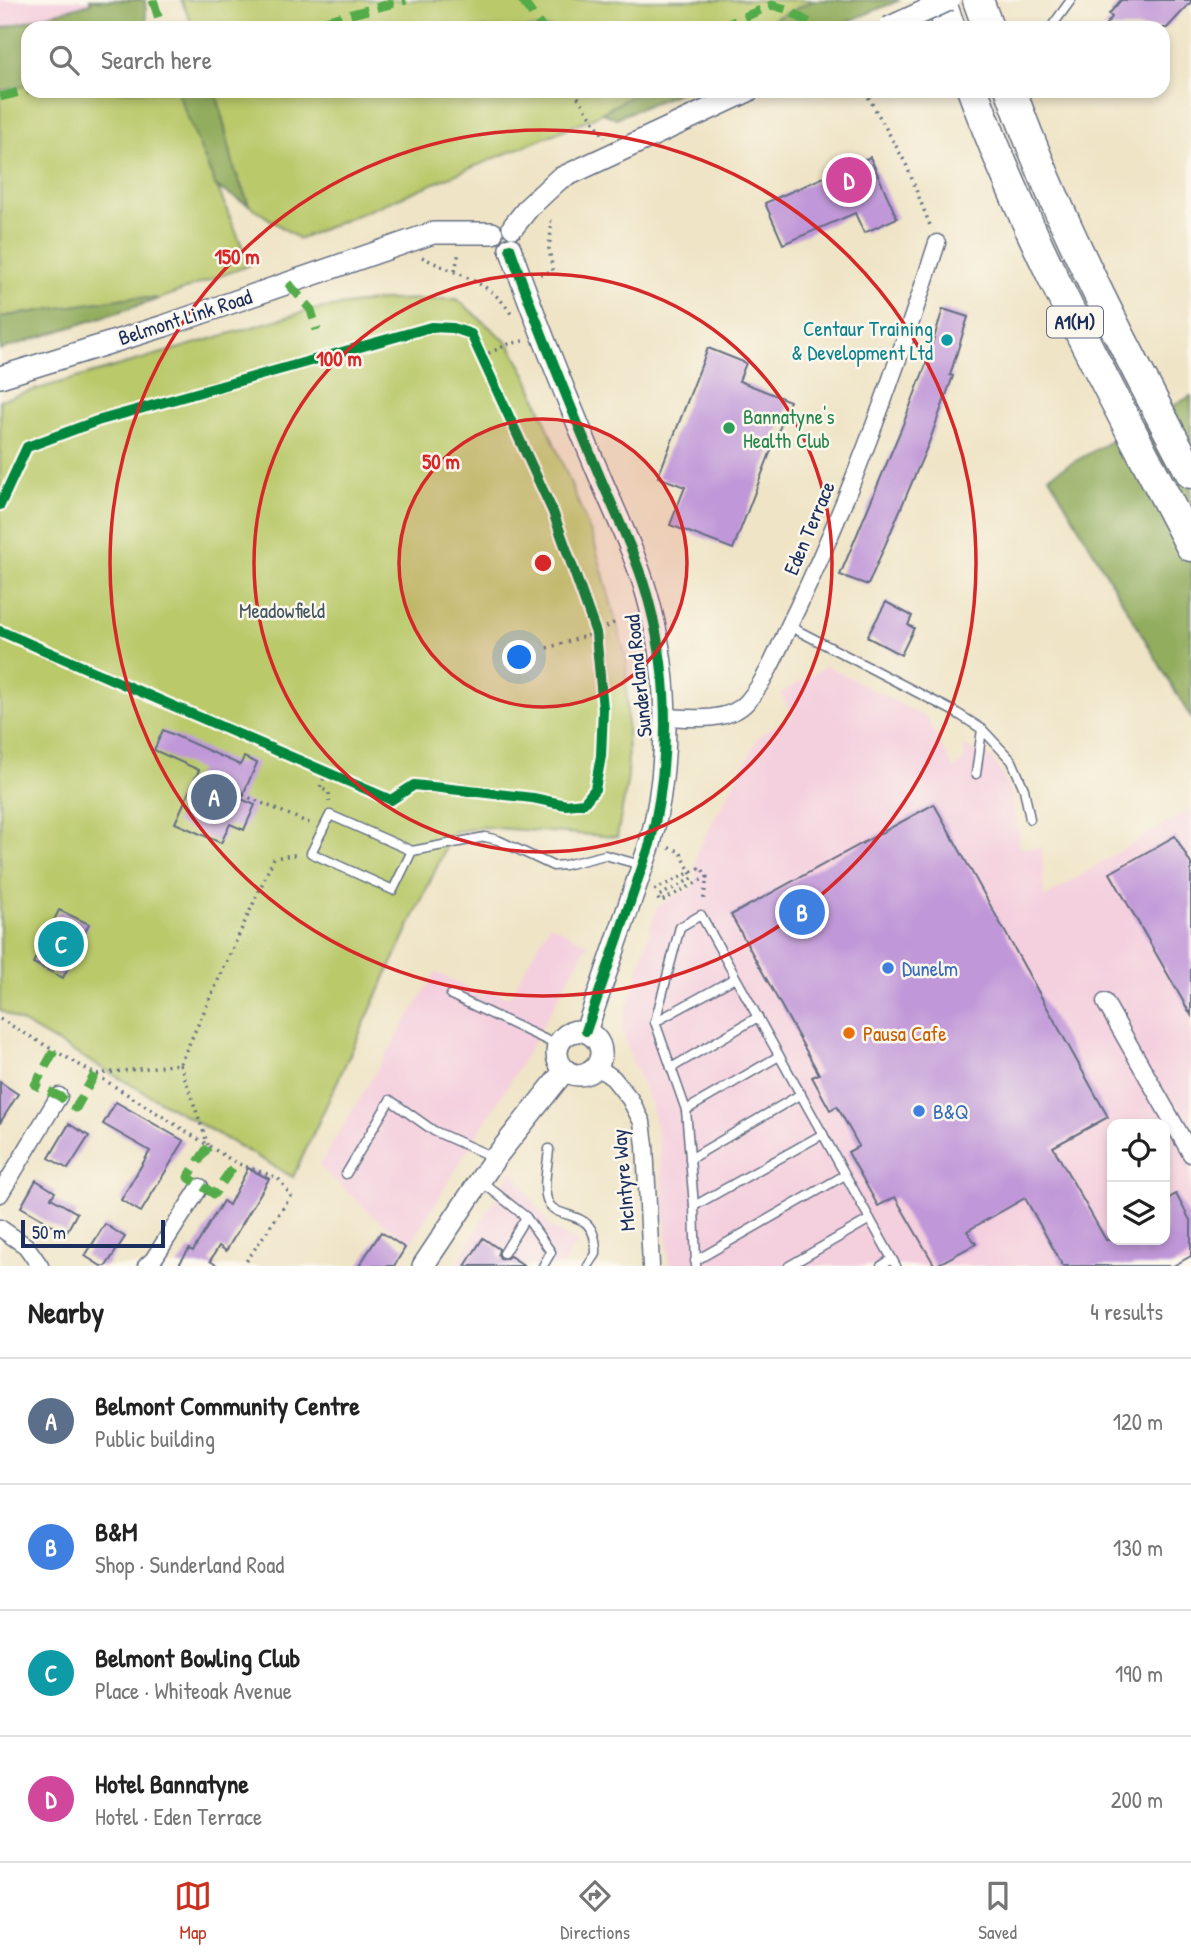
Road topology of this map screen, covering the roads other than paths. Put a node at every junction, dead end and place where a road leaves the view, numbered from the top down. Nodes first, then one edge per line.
1 (940, 0) edge
2 (949, 0) edge
3 (978, 0) edge
4 (1071, 0) edge
5 (903, 21) edge
6 (948, 21) edge
7 (986, 21) edge
8 (1056, 21) edge
9 (732, 98) edge
10 (976, 98) edge
11 (1014, 98) edge
12 (513, 227) junction
13 (492, 233) junction
14 (937, 243) road end
15 (510, 248) junction
16 (0, 377) edge
17 (1191, 473) edge
18 (1191, 546) edge
19 (789, 626) junction
20 (666, 717) junction
21 (982, 729) junction
22 (976, 774) dead end
23 (1030, 819) dead end
24 (412, 851) junction
25 (644, 866) junction
26 (735, 978) junction
27 (451, 995) dead end
28 (1105, 1002) dead end
29 (758, 1017) junction
30 (655, 1022) junction
31 (586, 1031) junction
32 (557, 1045) junction
33 (779, 1056) junction
34 (596, 1066) junction
35 (671, 1068) junction
36 (565, 1070) junction
37 (801, 1094) junction
38 (59, 1096) dead end
39 (686, 1110) junction
40 (823, 1134) junction
41 (550, 1149) dead end
42 (1191, 1154) edge
43 (495, 1158) junction
44 (690, 1159) junction
45 (346, 1174) dead end
46 (845, 1175) junction
47 (480, 1181) junction
48 (200, 1187) dead end
49 (0, 1194) edge
50 (694, 1206) junction
51 (526, 1217) junction
52 (870, 1219) junction
53 (0, 1228) edge
54 (504, 1253) dead end
55 (696, 1263) edge
56 (894, 1263) edge
57 (40, 1266) edge
58 (146, 1266) edge
59 (423, 1266) edge
60 (543, 1266) edge
61 (588, 1266) edge
62 (651, 1266) edge
63 (789, 1266) edge
64 (881, 1266) edge

1 - 6 highway
2 - 5 street, bridge
3 - 7 highway
4 - 8 lane
9 - 12 street
10 - 18 highway, A1(M)
11 - 17 highway, A1(M)
12 - 13 street
12 - 15 street
13 - 15 street
13 - 16 street, Belmont Link Road
14 - 19 street, Eden Terrace
15 - 20 street, Sunderland Road
19 - 20 street, Eden Terrace
19 - 21 lane
20 - 25 street, Sunderland Road
21 - 22 lane
21 - 23 lane
24 - 24 lane
24 - 25 lane
25 - 31 street, Sunderland Road
26 - 29 lane
26 - 30 lane
26 - 30 lane
27 - 32 lane
28 - 42 street
29 - 33 lane
29 - 35 lane
30 - 35 lane
31 - 32 street
31 - 34 street
32 - 36 street
33 - 37 lane
33 - 39 lane
34 - 36 street
34 - 62 street, McIntyre Way
35 - 39 lane
36 - 43 street
37 - 40 lane
37 - 44 lane
38 - 49 street
39 - 44 lane
40 - 46 lane
40 - 50 lane
41 - 61 lane
43 - 45 lane
43 - 47 street
44 - 50 lane
46 - 52 lane
46 - 55 lane
47 - 51 lane
47 - 59 street
48 - 58 street
50 - 55 lane
51 - 54 lane
51 - 60 lane
52 - 56 lane
52 - 63 lane
53 - 57 street
56 - 64 lane

